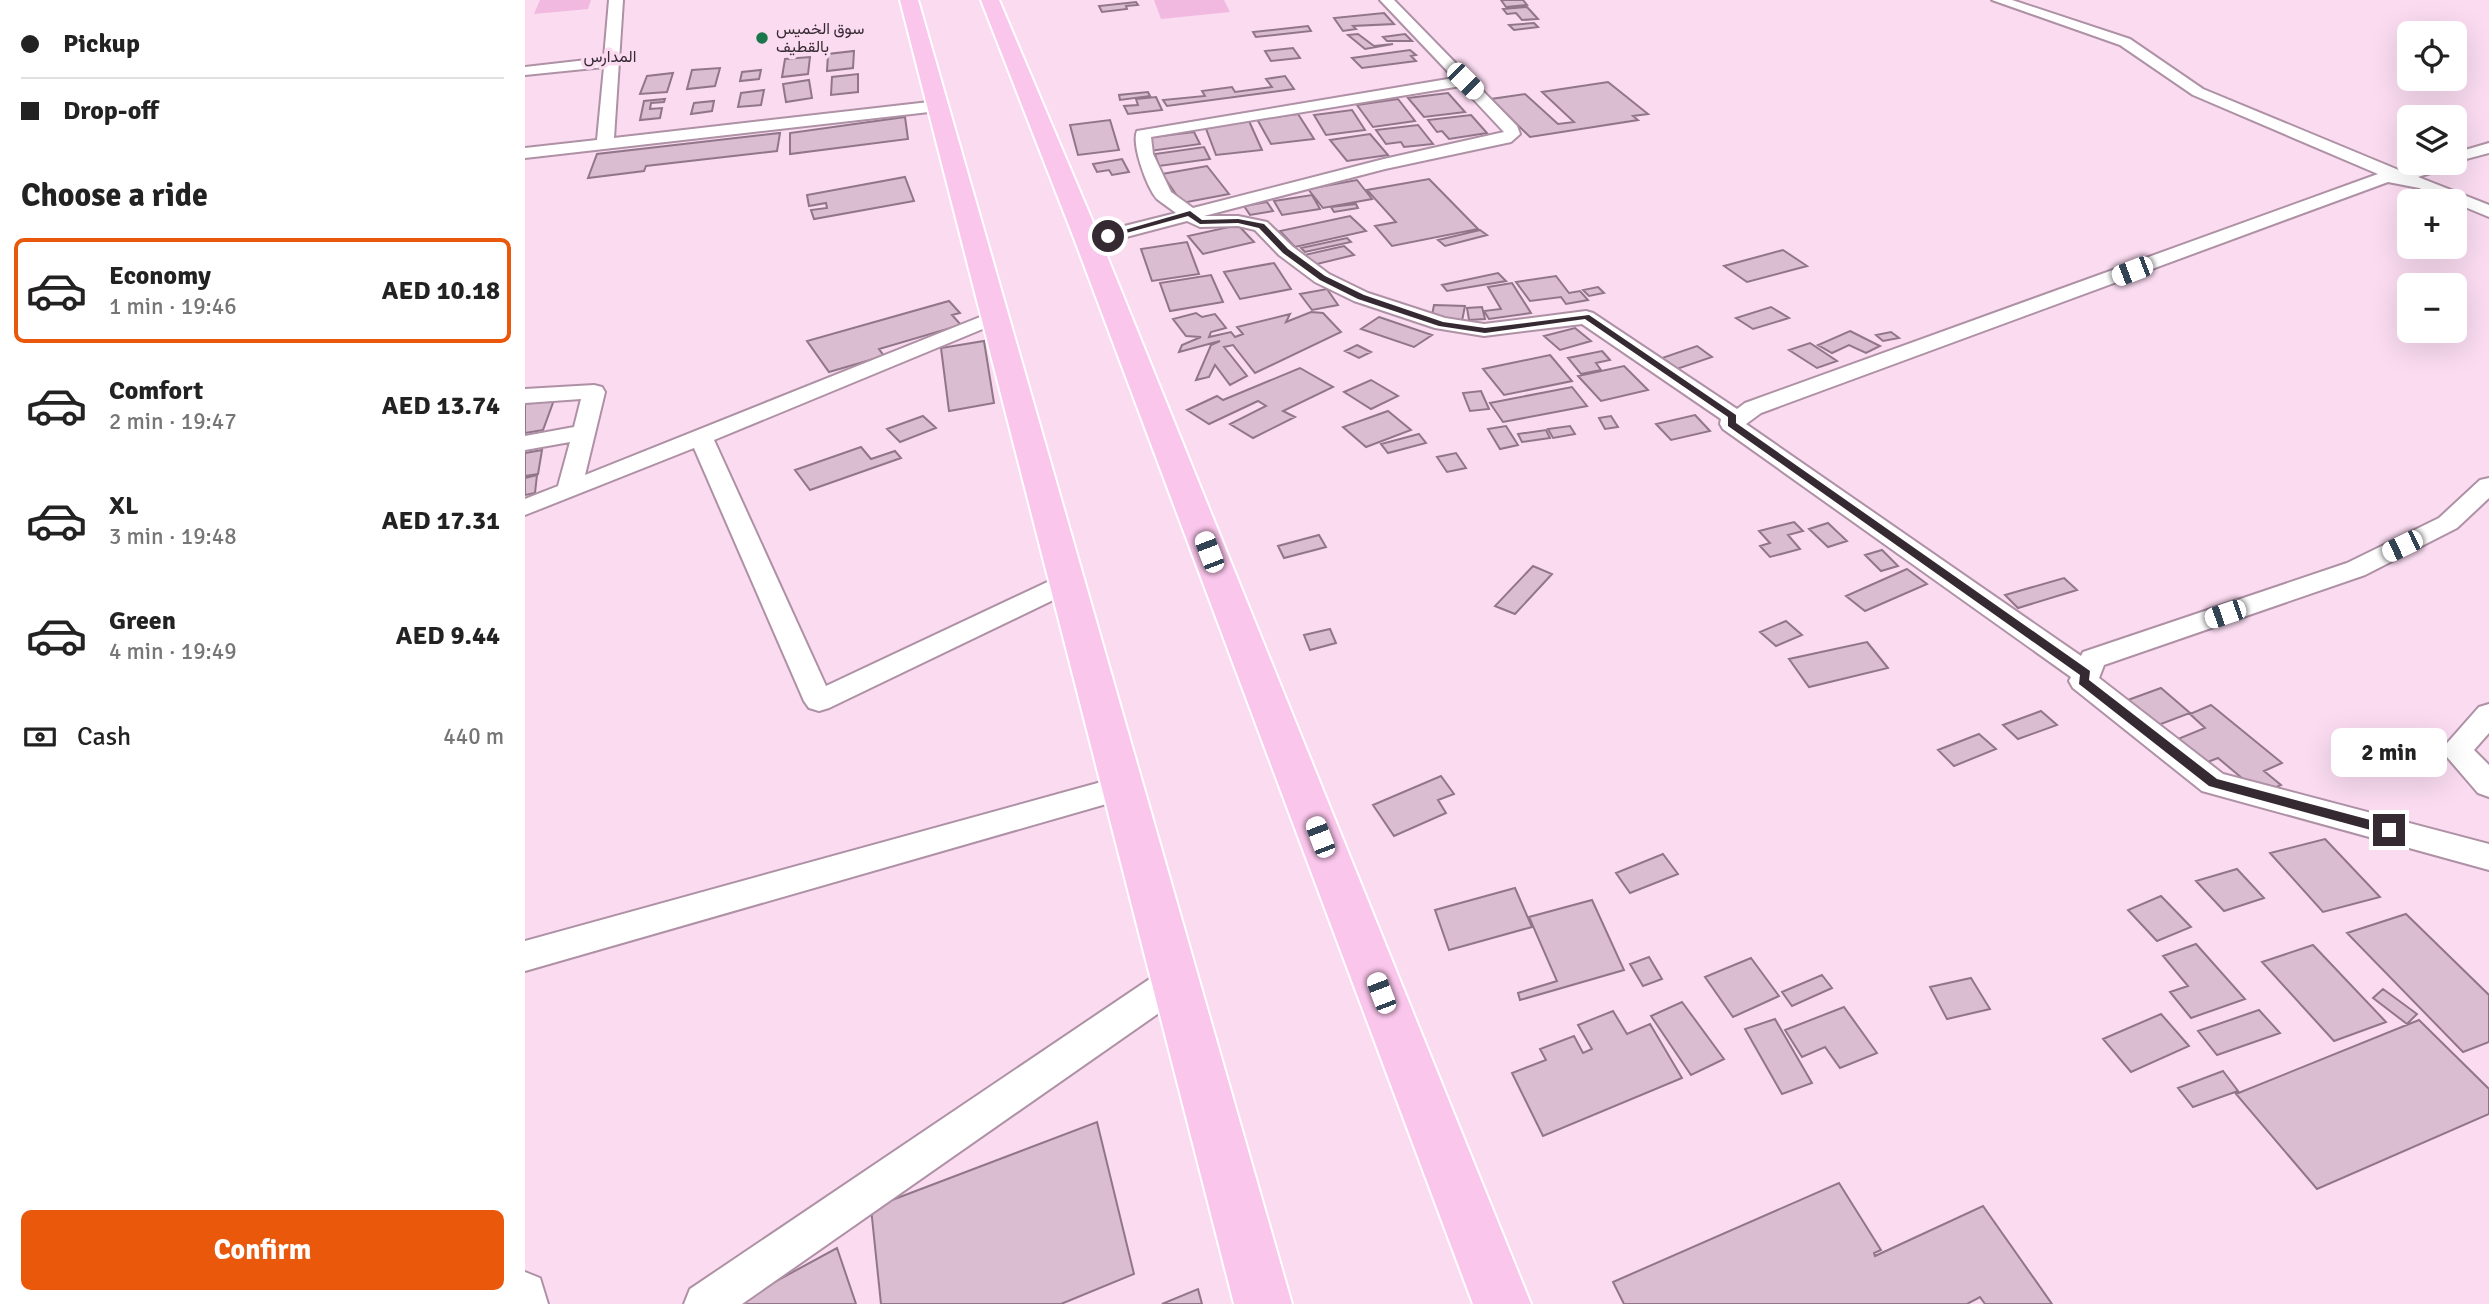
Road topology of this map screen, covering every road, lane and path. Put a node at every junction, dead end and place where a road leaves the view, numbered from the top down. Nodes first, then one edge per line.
1 (616, 0) edge
2 (909, 0) edge
3 (991, 0) edge
4 (1387, 0) edge
5 (1999, 0) edge
6 (611, 62) junction
7 (525, 71) edge
8 (1465, 81) junction
9 (938, 106) junction
10 (605, 143) junction
11 (2489, 148) edge
12 (525, 153) edge
13 (2467, 155) edge
14 (2406, 175) edge
15 (2400, 177) junction
16 (2489, 212) edge
17 (1190, 214) junction
18 (1087, 241) junction
19 (995, 317) junction
20 (525, 396) edge
21 (1731, 424) junction
22 (584, 432) junction
23 (701, 437) junction
24 (525, 443) edge
25 (2489, 485) edge
26 (569, 491) junction
27 (525, 508) edge
28 (1067, 583) junction
29 (2086, 674) junction
30 (2489, 714) edge
31 (2489, 785) edge
32 (1123, 788) junction
33 (2489, 857) edge
34 (525, 956) edge
35 (1175, 981) junction
36 (525, 1293) edge
37 (527, 1304) edge
38 (705, 1304) edge
39 (1263, 1304) edge
40 (1503, 1304) edge

1 - 6 street
2 - 9 main road
3 - 18 main road
4 - 8 street
5 - 15 street
6 - 7 street
6 - 10 street
8 - 17 street
8 - 17 street
9 - 10 street
9 - 19 main road
10 - 12 street
11 - 13 street
14 - 15 street
15 - 16 street
15 - 21 street
17 - 18 street
17 - 21 street
18 - 40 main road
19 - 23 street
19 - 28 main road
20 - 22 street
21 - 29 street
22 - 24 street
22 - 26 street
23 - 26 street
23 - 28 street
25 - 29 street
26 - 27 street
28 - 32 main road
29 - 33 street
30 - 31 street
32 - 34 street
32 - 35 main road
35 - 38 street
35 - 39 main road
36 - 37 street

